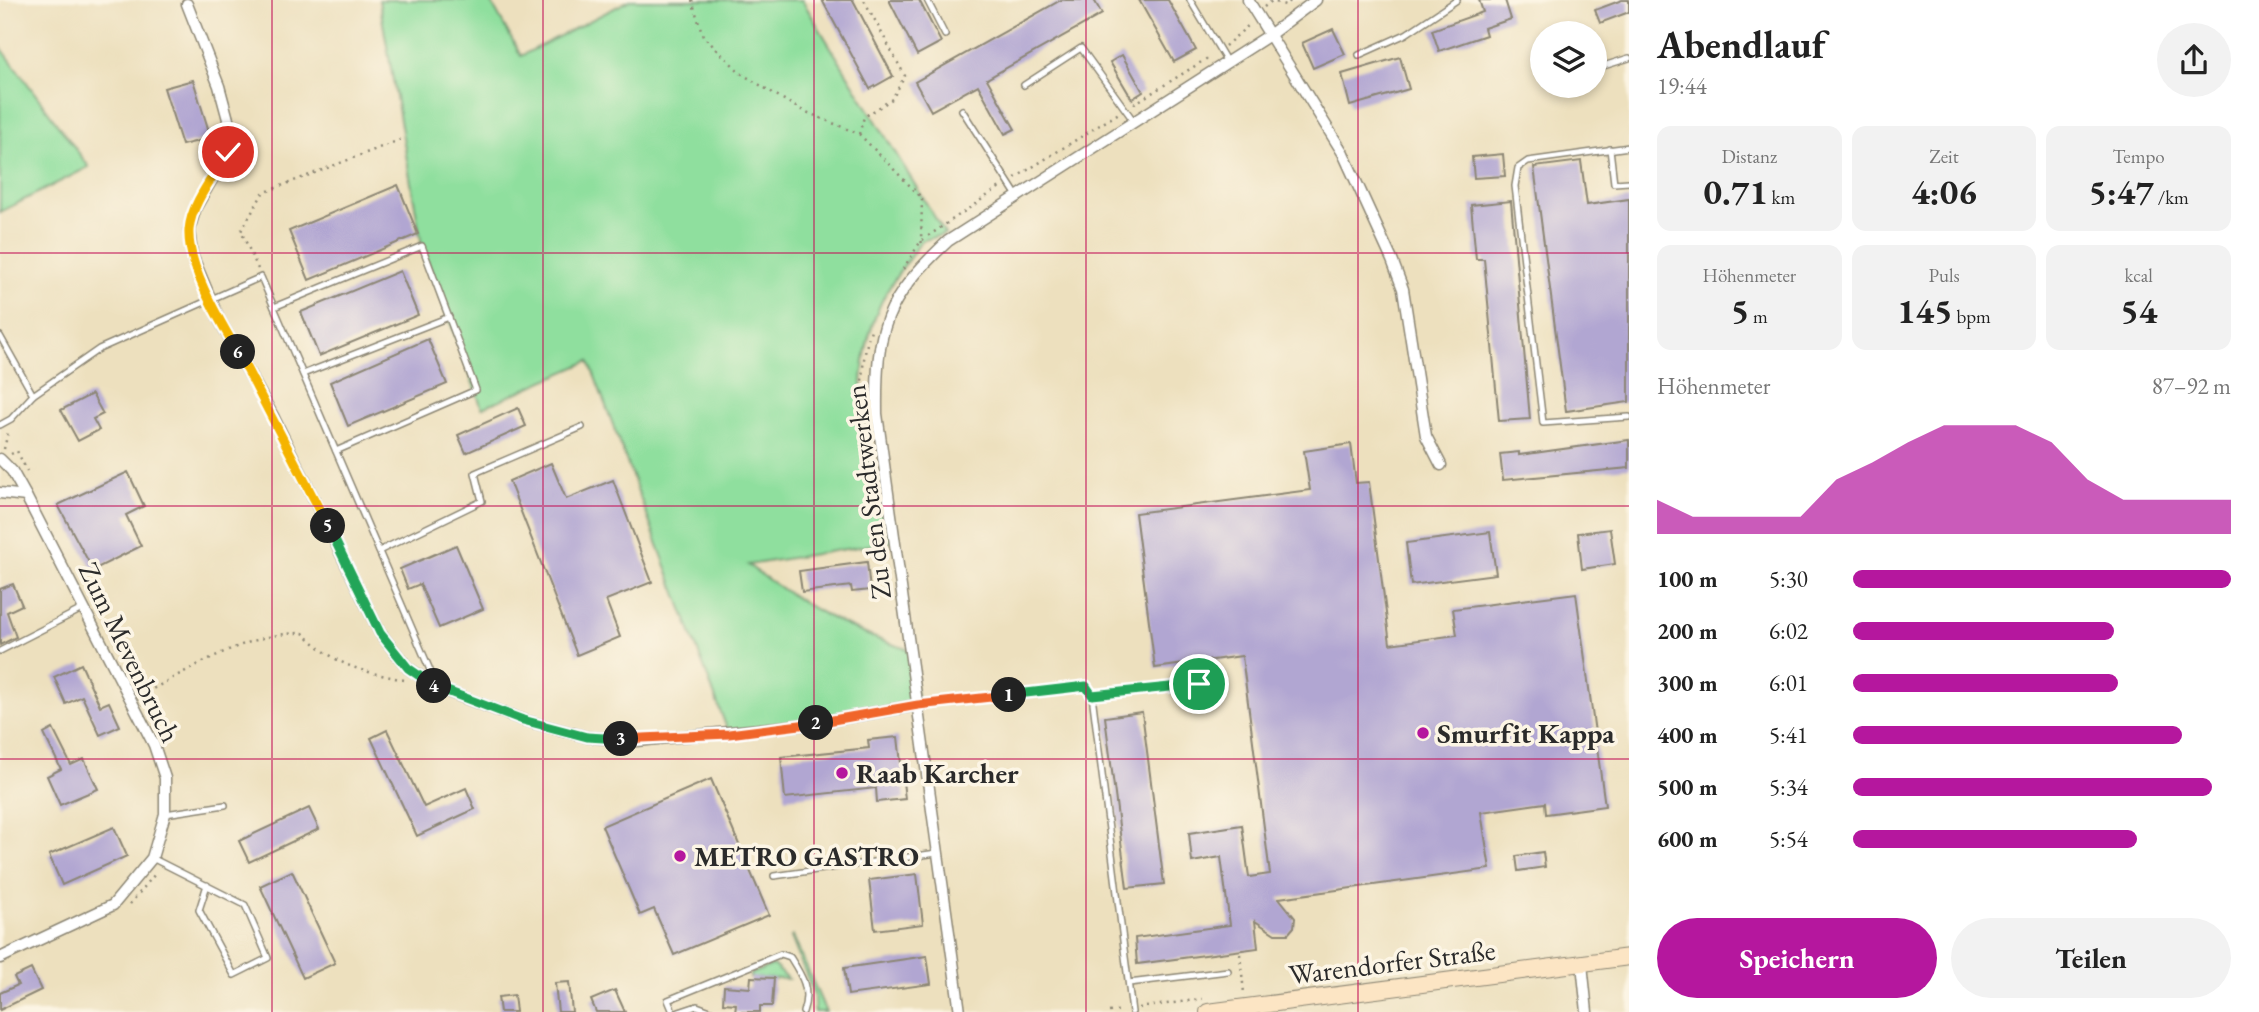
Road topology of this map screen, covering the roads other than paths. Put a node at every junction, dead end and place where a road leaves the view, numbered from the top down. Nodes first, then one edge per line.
1 (1190, 0) edge
2 (1248, 0) edge
3 (1316, 0) edge
4 (1457, 0) edge
5 (930, 1) edge
6 (187, 4) dead end
7 (945, 35) dead end
8 (1268, 36) junction
9 (1359, 55) dead end
10 (1629, 58) edge
11 (1227, 62) junction
12 (1607, 65) edge
13 (1024, 85) dead end
14 (962, 110) dead end
15 (1133, 120) junction
16 (1629, 147) edge
17 (1610, 149) junction
18 (1629, 182) edge
19 (1017, 196) junction
20 (210, 299) junction
21 (274, 307) junction
22 (449, 317) junction
23 (0, 336) edge
24 (303, 374) junction
25 (33, 395) junction
26 (1629, 417) edge
27 (0, 425) edge
28 (582, 427) dead end
29 (336, 451) junction
30 (1, 459) edge
31 (1441, 465) dead end
32 (0, 493) edge
33 (26, 496) junction
34 (379, 551) junction
35 (84, 608) junction
36 (0, 651) edge
37 (1199, 684) dead end
38 (438, 688) junction
39 (1092, 695) junction
40 (918, 705) junction
41 (225, 805) dead end
42 (165, 814) junction
43 (938, 852) junction
44 (152, 858) junction
45 (774, 876) dead end
46 (207, 885) junction
47 (1629, 957) edge
48 (0, 958) edge
49 (1582, 964) junction
50 (1228, 971) dead end
51 (1129, 983) junction
52 (673, 1012) edge
53 (679, 1012) edge
54 (713, 1012) edge
55 (803, 1012) edge
56 (960, 1012) edge
57 (1132, 1012) edge
58 (1208, 1012) edge
59 (1587, 1012) edge

1 - 11 lane
2 - 8 street
3 - 8 street, Zu den Stadtwerken
4 - 9 lane
5 - 7 lane
6 - 20 street
8 - 11 street, Zu den Stadtwerken
8 - 31 street
10 - 12 lane
11 - 15 street, Zu den Stadtwerken
13 - 15 lane
14 - 19 lane
15 - 19 street, Zu den Stadtwerken
16 - 17 lane
17 - 18 lane
17 - 26 lane
19 - 40 street, Zu den Stadtwerken
20 - 21 lane
20 - 25 lane
20 - 38 street
21 - 22 lane
21 - 24 lane
22 - 24 lane
22 - 29 lane
23 - 25 lane
24 - 29 lane
25 - 27 lane
28 - 34 lane
29 - 34 lane
30 - 33 street, Zum Mevenbruch
32 - 33 street
33 - 35 street, Zum Mevenbruch
34 - 38 lane
35 - 36 lane
35 - 42 street, Zum Mevenbruch
37 - 39 lane
38 - 40 street
39 - 40 lane
39 - 51 lane
40 - 43 street, Zu den Stadtwerken
41 - 42 lane
42 - 44 street, Zum Mevenbruch
43 - 45 lane
43 - 56 street, Zu den Stadtwerken
44 - 46 lane
44 - 48 street, Zum Mevenbruch
46 - 46 lane
47 - 49 main road, Warendorfer Straße
49 - 58 main road, Warendorfer Straße
49 - 59 street
50 - 51 lane
51 - 57 lane
52 - 55 lane
53 - 54 lane

